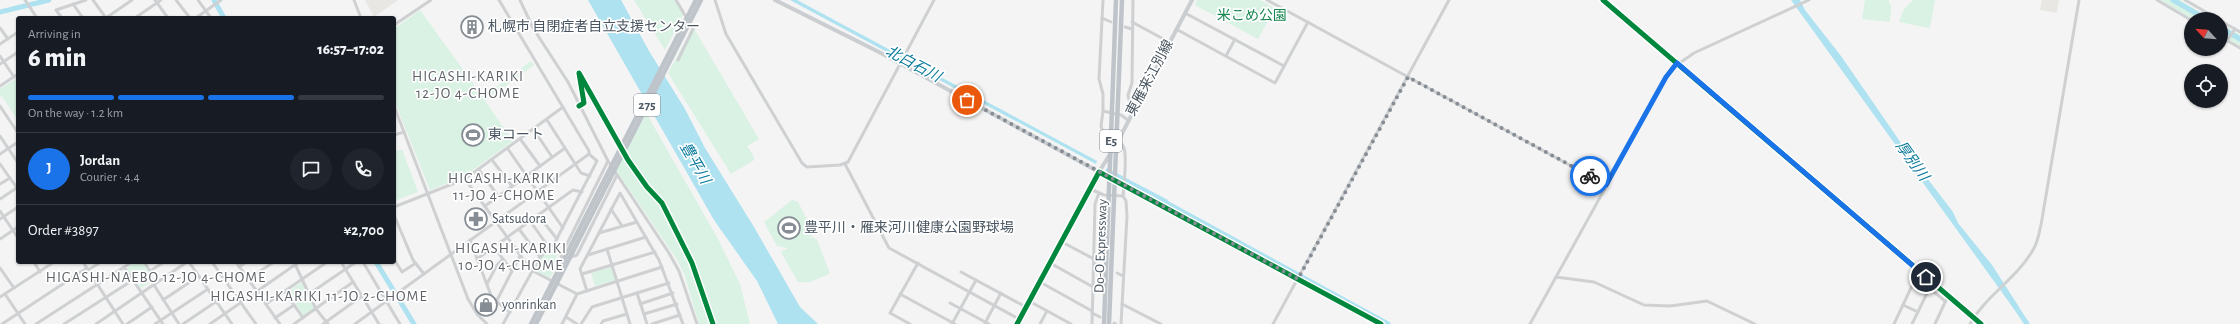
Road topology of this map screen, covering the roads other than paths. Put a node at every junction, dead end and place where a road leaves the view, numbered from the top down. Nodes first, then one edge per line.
1 (25, 0) edge
2 (86, 0) edge
3 (93, 0) edge
4 (132, 0) edge
5 (161, 0) edge
6 (176, 0) edge
7 (198, 0) edge
8 (221, 0) edge
9 (354, 0) edge
10 (431, 0) edge
11 (499, 0) edge
12 (520, 0) edge
13 (676, 0) edge
14 (696, 0) edge
15 (701, 0) edge
16 (715, 0) edge
17 (775, 0) edge
18 (934, 0) edge
19 (1103, 0) edge
20 (1116, 0) edge
21 (1122, 0) edge
22 (1133, 0) edge
23 (1192, 0) edge
24 (1267, 0) edge
25 (1449, 0) edge
26 (1603, 0) edge
27 (1809, 0) edge
28 (2079, 0) edge
29 (2157, 0) edge
30 (2185, 0) edge
31 (156, 1) edge
32 (73, 4) junction
33 (206, 11) junction
34 (2206, 12) edge
35 (1185, 13) junction
36 (36, 16) edge
37 (60, 16) edge
38 (82, 16) edge
39 (105, 16) edge
40 (109, 16) edge
41 (137, 16) edge
42 (166, 16) edge
43 (188, 16) edge
44 (199, 16) edge
45 (210, 16) edge
46 (360, 16) edge
47 (2184, 16) edge
48 (1102, 18) junction
49 (1111, 22) dead end
50 (1132, 22) junction
51 (1308, 22) junction
52 (396, 24) edge
53 (2228, 26) edge
54 (1125, 27) dead end
55 (0, 28) edge
56 (1132, 29) junction
57 (1176, 29) junction
58 (2234, 30) junction
59 (2240, 32) edge
60 (16, 33) edge
61 (8, 39) junction
62 (2228, 39) edge
63 (1235, 40) junction
64 (1169, 42) junction
65 (2228, 42) edge
66 (0, 44) edge
67 (2240, 48) edge
68 (16, 53) edge
69 (0, 56) edge
70 (1226, 56) junction
71 (678, 60) dead end
72 (4, 61) junction
73 (900, 63) junction
74 (1677, 63) junction
75 (0, 64) edge
76 (1284, 66) junction
77 (14, 77) joint
78 (1408, 77) junction
79 (1116, 78) junction
80 (0, 86) edge
81 (1136, 104) junction
82 (0, 106) edge
83 (563, 107) junction
84 (396, 111) edge
85 (1103, 111) junction
86 (547, 120) junction
87 (1128, 120) junction
88 (16, 130) edge
89 (534, 130) junction
90 (404, 132) junction
91 (396, 134) edge
92 (0, 136) edge
93 (521, 140) junction
94 (1118, 141) junction
95 (16, 143) edge
96 (565, 148) junction
97 (8, 149) junction
98 (508, 149) junction
99 (0, 154) edge
100 (589, 154) junction
101 (552, 158) junction
102 (16, 160) edge
103 (492, 160) junction
104 (608, 161) junction
105 (0, 164) edge
106 (575, 164) junction
107 (845, 164) junction
108 (540, 166) junction
109 (2, 169) edge
110 (479, 170) junction
111 (1098, 172) junction
112 (617, 175) junction
113 (526, 176) junction
114 (590, 176) junction
115 (10, 178) junction
116 (465, 179) junction
117 (1124, 183) junction
118 (0, 184) edge
119 (1606, 185) junction
120 (512, 186) junction
121 (16, 187) edge
122 (16, 189) edge
123 (1090, 189) junction
124 (537, 192) junction
125 (582, 192) junction
126 (427, 194) junction
127 (1099, 194) junction
128 (498, 196) junction
129 (1123, 196) junction
130 (0, 199) edge
131 (1111, 204) junction
132 (396, 206) edge
133 (485, 206) junction
134 (16, 208) edge
135 (548, 208) junction
136 (592, 208) junction
137 (611, 209) junction
138 (0, 211) edge
139 (538, 215) junction
140 (4, 216) junction
141 (0, 219) edge
142 (530, 221) junction
143 (496, 222) junction
144 (637, 222) junction
145 (396, 224) edge
146 (622, 226) junction
147 (16, 228) edge
148 (563, 228) junction
149 (519, 229) junction
150 (13, 230) junction
151 (599, 233) junction
152 (16, 235) edge
153 (507, 237) junction
154 (646, 237) junction
155 (0, 239) edge
156 (557, 239) junction
157 (470, 240) junction
158 (1062, 242) junction
159 (494, 247) junction
160 (550, 249) junction
161 (607, 249) junction
162 (655, 252) junction
163 (450, 255) junction
164 (588, 255) junction
165 (520, 256) junction
166 (540, 256) junction
167 (566, 258) junction
168 (477, 259) junction
169 (503, 259) junction
170 (1094, 261) junction
171 (396, 262) edge
172 (416, 263) junction
173 (918, 263) junction
174 (1050, 263) junction
175 (35, 264) edge
176 (51, 264) edge
177 (84, 264) edge
178 (97, 264) edge
179 (129, 264) edge
180 (145, 264) edge
181 (161, 264) edge
182 (185, 264) edge
183 (190, 264) edge
184 (213, 264) edge
185 (237, 264) edge
186 (243, 264) edge
187 (271, 264) edge
188 (294, 264) edge
189 (295, 264) edge
190 (324, 264) edge
191 (342, 264) edge
192 (353, 264) edge
193 (363, 264) edge
194 (612, 265) junction
195 (1102, 266) dead end
196 (124, 267) junction
197 (239, 267) junction
198 (662, 267) junction
199 (0, 268) edge
200 (88, 269) junction
201 (345, 269) junction
202 (531, 270) junction
203 (512, 271) junction
204 (1919, 271) junction
205 (40, 272) junction
206 (961, 272) dead end
207 (1117, 273) dead end
208 (424, 274) junction
209 (582, 274) junction
210 (199, 276) junction
211 (1123, 276) junction
212 (1915, 276) junction
213 (1556, 277) junction
214 (1298, 278) junction
215 (248, 279) junction
216 (133, 280) junction
217 (302, 280) junction
218 (976, 280) junction
219 (354, 282) junction
220 (554, 282) junction
221 (617, 282) junction
222 (1040, 282) junction
223 (669, 283) junction
224 (1932, 283) junction
225 (98, 284) junction
226 (486, 284) junction
227 (154, 285) junction
228 (1093, 287) junction
229 (1928, 287) junction
230 (14, 288) junction
231 (208, 289) junction
232 (587, 291) junction
233 (142, 292) junction
234 (257, 292) junction
235 (285, 292) junction
236 (969, 292) junction
237 (637, 293) junction
238 (673, 293) junction
239 (1001, 293) junction
240 (1944, 293) junction
241 (5, 294) junction
242 (309, 294) junction
243 (578, 294) junction
244 (900, 294) junction
245 (362, 296) junction
246 (1948, 296) junction
247 (0, 297) edge
248 (106, 297) junction
249 (1941, 297) junction
250 (622, 298) junction
251 (163, 300) junction
252 (217, 301) junction
253 (387, 301) junction
254 (1029, 301) junction
255 (1945, 301) junction
256 (496, 302) junction
257 (241, 303) junction
258 (950, 303) dead end
259 (266, 304) junction
260 (640, 304) junction
261 (677, 304) junction
262 (1122, 304) junction
263 (294, 305) junction
264 (1903, 305) junction
265 (995, 306) junction
266 (1026, 306) junction
267 (152, 307) junction
268 (316, 309) junction
269 (960, 309) junction
270 (1048, 311) junction
271 (116, 312) junction
272 (372, 312) junction
273 (510, 312) junction
274 (1092, 312) junction
275 (1918, 312) junction
276 (172, 313) junction
277 (225, 313) junction
278 (18, 314) junction
279 (627, 314) junction
280 (644, 314) junction
281 (680, 315) junction
282 (566, 317) junction
283 (1100, 317) dead end
284 (275, 318) junction
285 (303, 318) junction
286 (1974, 318) junction
287 (72, 319) junction
288 (1019, 319) junction
289 (161, 320) junction
290 (325, 323) edge
291 (2, 324) edge
292 (25, 324) edge
293 (36, 324) edge
294 (64, 324) edge
295 (75, 324) edge
296 (96, 324) edge
297 (123, 324) edge
298 (127, 324) edge
299 (155, 324) edge
300 (163, 324) edge
301 (179, 324) edge
302 (183, 324) edge
303 (210, 324) edge
304 (232, 324) edge
305 (256, 324) edge
306 (280, 324) edge
307 (294, 324) edge
308 (355, 324) edge
309 (379, 324) edge
310 (400, 324) edge
311 (487, 324) edge
312 (503, 324) edge
313 (531, 324) edge
314 (536, 324) edge
315 (562, 324) edge
316 (576, 324) edge
317 (581, 324) edge
318 (601, 324) edge
319 (630, 324) edge
320 (646, 324) edge
321 (652, 324) edge
322 (683, 324) edge
323 (697, 324) edge
324 (910, 324) edge
325 (953, 324) edge
326 (986, 324) edge
327 (1017, 324) edge
328 (1040, 324) edge
329 (1071, 324) edge
330 (1092, 324) edge
331 (1104, 324) edge
332 (1113, 324) edge
333 (1121, 324) edge
334 (1161, 324) edge
335 (1273, 324) edge
336 (1381, 324) edge
337 (1530, 324) edge
338 (1755, 324) edge
339 (1894, 324) edge
340 (1912, 324) edge
341 (1935, 324) edge
342 (1970, 324) edge
343 (1981, 324) edge

1 - 36 street
2 - 32 street
3 - 39 street
4 - 40 street
5 - 31 street
6 - 43 street
7 - 33 street
8 - 33 street
9 - 46 street
10 - 52 street
11 - 83 street
12 - 104 street
13 - 71 street
14 - 136 highway, 275
15 - 136 highway, 275
16 - 107 street
17 - 73 main road
18 - 73 street
19 - 48 street
20 - 79 highway, Do-O Expressway / E5
21 - 79 highway, Do-O Expressway / E5
22 - 50 street
23 - 35 main road, 東雁来江別線
24 - 51 street
25 - 78 street
26 - 74 street
27 - 74 street
28 - 286 street
29 - 47 street
30 - 34 street
31 - 41 street
31 - 42 street
32 - 37 street
32 - 38 street
33 - 44 street
33 - 45 street
35 - 57 main road, 東雁来江別線
35 - 63 street
48 - 49 street
48 - 85 street
50 - 56 street
50 - 64 street
51 - 76 street
51 - 78 street
53 - 58 street
54 - 56 street
55 - 61 street
56 - 81 street
57 - 64 main road, 東雁来江別線
57 - 70 street
58 - 59 street
58 - 62 street
60 - 61 street
61 - 66 street
63 - 70 street
63 - 76 street
64 - 81 main road, 東雁来江別線
65 - 67 street
68 - 72 street
69 - 72 street
70 - 76 street
72 - 75 street
72 - 77 street
73 - 107 street
73 - 111 main road
74 - 119 street
74 - 204 street
77 - 80 street
78 - 119 street
78 - 214 street
79 - 131 highway, Do-O Expressway / E5
81 - 87 main road, 東雁来江別線
82 - 88 street
83 - 86 street
83 - 100 street
84 - 90 street
85 - 87 street
85 - 94 street
86 - 89 street
86 - 96 street
87 - 94 main road, 東雁来江別線
89 - 93 street
89 - 101 street
90 - 91 street
90 - 126 street
92 - 97 street
93 - 98 street
93 - 108 street
94 - 111 main road, 東雁来江別線
94 - 117 street
95 - 97 street
96 - 101 street
96 - 106 street
97 - 99 street
97 - 102 street
98 - 103 street
98 - 113 street
100 - 106 street
100 - 114 street
101 - 108 street
103 - 110 street
103 - 120 street
104 - 112 street
104 - 167 street
105 - 109 street
106 - 114 street
106 - 124 street
107 - 173 street
108 - 113 street
109 - 115 street
110 - 116 street
110 - 128 street
111 - 117 street
111 - 123 street
112 - 167 street
112 - 323 street
113 - 120 street
113 - 124 street
114 - 125 street
115 - 118 street
115 - 121 street
116 - 126 street
116 - 133 street
117 - 129 street
117 - 214 street
119 - 213 street
120 - 128 street
122 - 130 street
123 - 127 street
123 - 158 street
124 - 135 street
124 - 143 street
125 - 135 street
125 - 148 street
126 - 132 street
126 - 163 street
127 - 129 street
127 - 170 street
128 - 133 street
129 - 211 street
131 - 331 highway, Do-O Expressway / E5
131 - 332 highway, Do-O Expressway / E5
133 - 143 street
134 - 140 street
135 - 139 street
135 - 148 street
136 - 167 highway, 275
137 - 144 street
137 - 146 street
137 - 151 street
138 - 140 street
139 - 142 street
139 - 156 street
140 - 141 street
140 - 150 street
142 - 149 street
142 - 160 street
143 - 153 street
143 - 157 street
144 - 146 street
144 - 154 street
145 - 172 street
146 - 151 street
147 - 150 street
148 - 156 street
149 - 153 street
149 - 166 street
150 - 152 street
150 - 155 street
151 - 164 street
153 - 159 street
153 - 165 street
154 - 161 street
154 - 162 street
156 - 160 street
157 - 163 street
157 - 168 street
158 - 170 street
158 - 174 street
159 - 168 street
159 - 169 street
160 - 166 street
161 - 164 street
161 - 194 street
162 - 194 street
162 - 198 street
163 - 208 street
163 - 311 street
164 - 209 street
165 - 202 street
165 - 203 street
166 - 202 street
167 - 220 highway, 275
168 - 226 street
169 - 203 street
169 - 226 street
170 - 195 street
170 - 228 street
171 - 172 street
172 - 208 street
173 - 236 street
173 - 244 street
174 - 222 street
174 - 228 street
175 - 205 street
176 - 205 street
177 - 200 street
178 - 200 street
179 - 196 street
180 - 181 street
182 - 227 street
183 - 210 street
184 - 257 street
185 - 197 street
186 - 197 street
187 - 215 street
188 - 234 street
189 - 217 street
190 - 217 street
191 - 201 street
192 - 201 street
193 - 253 street
194 - 209 street
194 - 221 street
196 - 216 street
196 - 225 street
197 - 215 street
198 - 221 street
198 - 223 street
199 - 230 street
200 - 225 street
200 - 278 street
201 - 219 street
201 - 242 street
202 - 220 street
202 - 273 street
203 - 256 street
204 - 212 street
204 - 224 street
205 - 230 street
206 - 218 street
207 - 211 street
208 - 253 street
209 - 232 street
210 - 231 street
210 - 251 street
211 - 262 street
212 - 229 street
212 - 264 street
213 - 337 street
213 - 338 street
214 - 335 street
214 - 336 street
215 - 234 street
216 - 233 street
216 - 248 street
217 - 235 street
217 - 242 street
218 - 236 street
218 - 239 street
219 - 245 street
219 - 268 street
220 - 243 street
220 - 313 highway, 275
220 - 314 highway, 275
221 - 232 street
221 - 250 street
222 - 254 street
222 - 274 street
223 - 237 street
223 - 238 street
224 - 229 street
224 - 240 street
225 - 248 street
225 - 293 street
226 - 256 street
227 - 233 street
227 - 251 street
228 - 274 street
229 - 249 street
229 - 275 street
230 - 241 street
231 - 252 street
231 - 276 street
232 - 243 street
233 - 267 street
233 - 271 street
234 - 257 street
234 - 259 street
235 - 259 street
235 - 263 street
236 - 265 street
236 - 269 street
237 - 250 street
237 - 260 street
238 - 260 street
238 - 261 street
239 - 265 street
239 - 266 street
240 - 246 street
240 - 249 street
241 - 247 street
241 - 278 street
242 - 268 street
243 - 282 street
244 - 324 street
244 - 325 street
245 - 272 street
245 - 290 street
246 - 255 street
246 - 286 street
248 - 271 street
248 - 287 street
249 - 255 street
250 - 279 street
250 - 317 street
251 - 276 street
252 - 277 street
252 - 302 street
253 - 272 street
253 - 310 street
254 - 266 street
254 - 270 street
255 - 341 street
256 - 273 street
257 - 277 street
257 - 305 street
258 - 269 street
259 - 284 street
260 - 280 street
261 - 280 street
261 - 281 street
262 - 333 street
262 - 334 street
263 - 284 street
263 - 285 street
264 - 275 street
264 - 339 street
265 - 288 street
265 - 326 street
266 - 288 street
267 - 289 street
267 - 298 street
268 - 285 street
268 - 290 street
269 - 325 street
269 - 326 street
270 - 328 street
270 - 329 street
271 - 296 street
271 - 297 street
272 - 308 street
272 - 309 street
273 - 312 street
274 - 283 street
274 - 330 street
275 - 340 street
276 - 289 street
276 - 301 street
277 - 303 street
277 - 304 street
278 - 291 street
278 - 292 street
279 - 318 street
279 - 319 street
280 - 320 street
281 - 321 street
281 - 322 street
282 - 315 street
282 - 316 street
284 - 306 street
285 - 307 street
286 - 342 street
286 - 343 street
287 - 294 street
287 - 295 street
288 - 327 street
289 - 299 street
289 - 300 street

